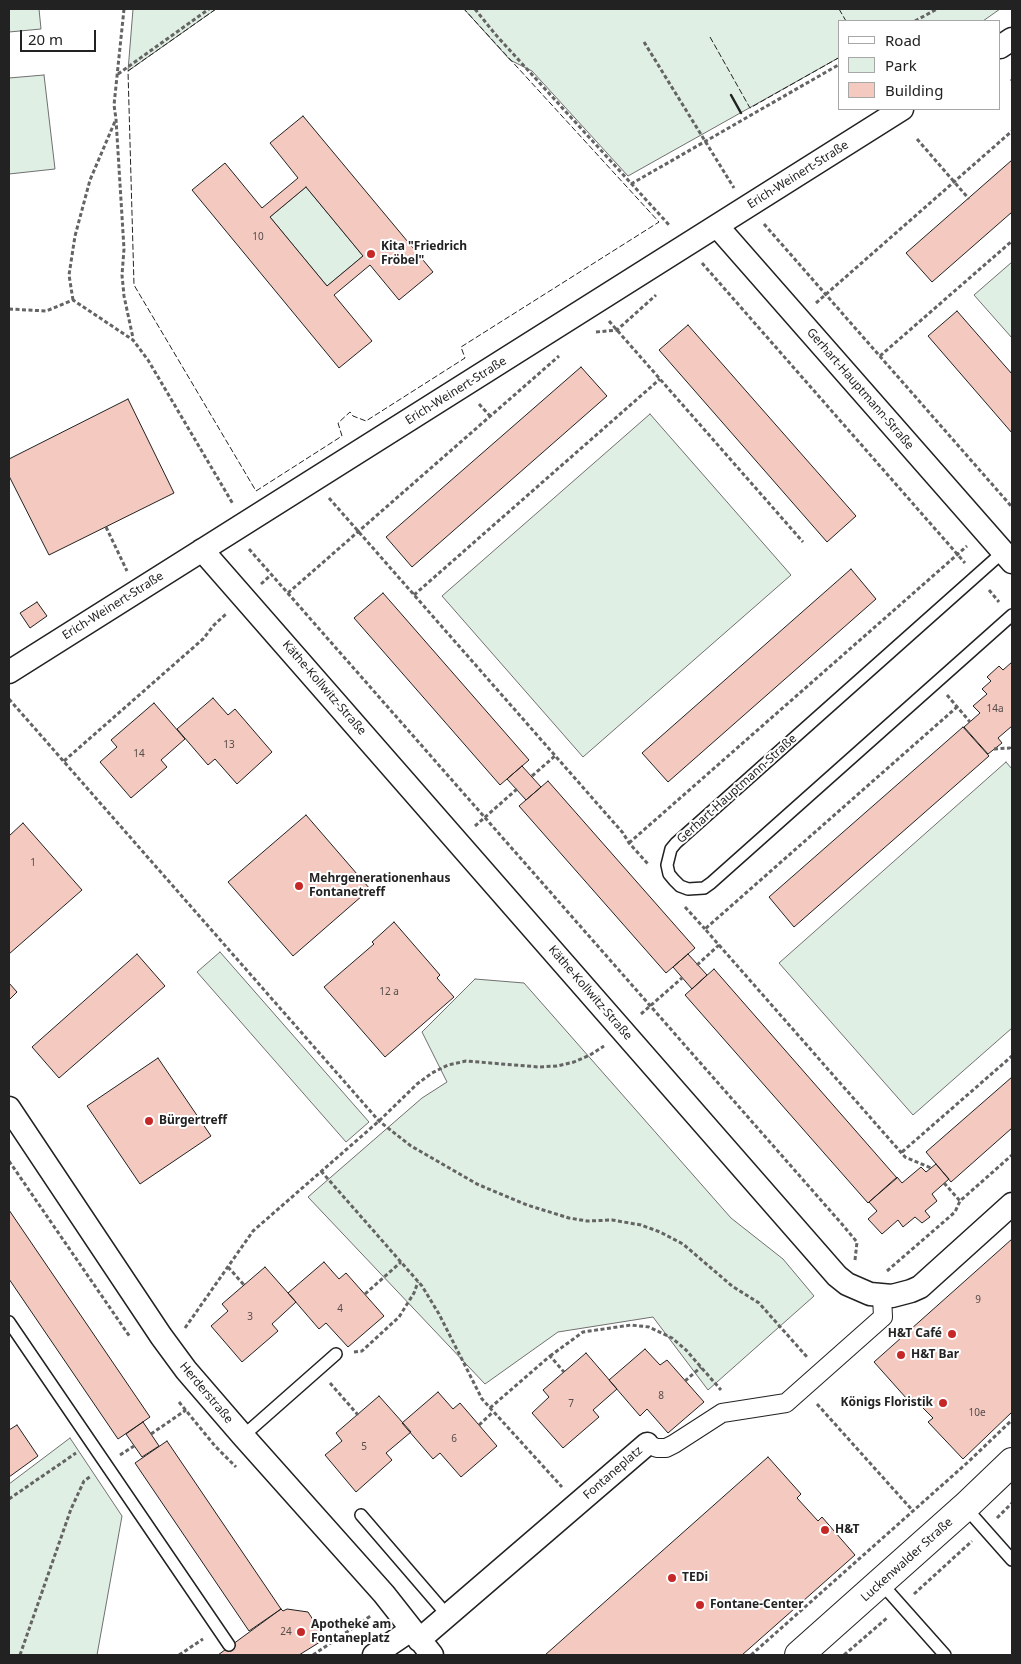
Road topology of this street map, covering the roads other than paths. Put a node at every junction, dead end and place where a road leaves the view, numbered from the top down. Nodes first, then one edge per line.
1 (1012, 39) edge
2 (1001, 46) edge
3 (900, 110) edge
4 (717, 226) junction
5 (202, 550) junction
6 (1008, 557) edge
7 (1012, 615) edge
8 (9, 672) edge
9 (9, 1108) edge
10 (1012, 1204) edge
11 (882, 1296) junction
12 (9, 1322) edge
13 (336, 1354) road end
14 (243, 1436) junction
15 (647, 1444) joint
16 (1012, 1462) edge
17 (965, 1507) junction
18 (361, 1515) dead end
19 (1012, 1560) edge
20 (881, 1583) junction
21 (448, 1616) junction
22 (420, 1642) edge
23 (229, 1644) dead end
24 (374, 1655) edge
25 (799, 1655) edge
26 (945, 1655) edge

1 - 2 street
3 - 4 street, Erich-Weinert-Straße
4 - 5 street, Erich-Weinert-Straße
4 - 6 street, Gerhart-Hauptmann-Straße
5 - 8 street, Erich-Weinert-Straße
5 - 11 street, Käthe-Kollwitz-Straße
6 - 7 lane, Gerhart-Hauptmann-Straße
9 - 14 street, Herderstraße
10 - 11 street, Käthe-Kollwitz-Straße
11 - 15 street, Fontaneplatz
12 - 23 lane
13 - 14 lane
14 - 22 street, Herderstraße
15 - 21 street, Fontaneplatz
16 - 17 main road, Luckenwalder Straße
17 - 19 lane
17 - 20 main road, Luckenwalder Straße
18 - 21 lane
20 - 25 main road, Luckenwalder Straße
20 - 26 lane
21 - 22 street, Fontaneplatz
22 - 24 street, Fontaneplatz

